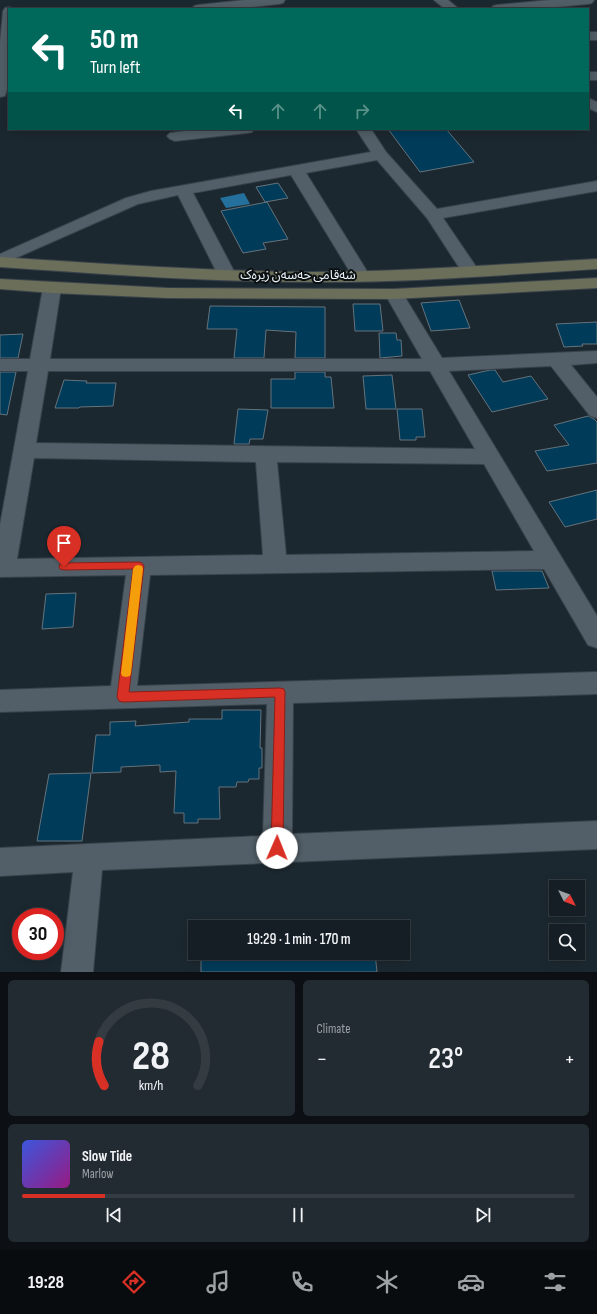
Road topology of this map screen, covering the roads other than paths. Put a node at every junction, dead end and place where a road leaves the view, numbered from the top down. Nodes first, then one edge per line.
1 (279, 0) edge
2 (440, 0) edge
3 (588, 0) edge
4 (267, 4) edge
5 (212, 8) edge
6 (452, 8) edge
7 (507, 8) edge
8 (7, 20) edge
9 (7, 66) edge
10 (0, 93) edge
11 (237, 130) edge
12 (363, 130) edge
13 (175, 136) dead end
14 (381, 155) junction
15 (296, 170) junction
16 (597, 186) edge
17 (183, 189) junction
18 (433, 215) junction
19 (0, 262) edge
20 (597, 264) edge
21 (78, 267) junction
22 (470, 270) junction
23 (228, 275) junction
24 (361, 276) junction
25 (597, 283) edge
26 (0, 284) edge
27 (60, 288) junction
28 (394, 294) junction
29 (597, 357) edge
30 (555, 358) junction
31 (40, 364) junction
32 (0, 365) edge
33 (436, 365) junction
34 (597, 411) edge
35 (24, 450) junction
36 (266, 455) junction
37 (491, 457) junction
38 (551, 560) junction
39 (275, 564) junction
40 (139, 566) junction
41 (2, 568) edge
42 (597, 638) edge
43 (597, 683) edge
44 (280, 692) junction
45 (123, 697) junction
46 (0, 701) edge
47 (597, 835) edge
48 (277, 848) junction
49 (89, 857) junction
50 (0, 862) edge
51 (77, 972) edge

1 - 4 street
2 - 6 street
3 - 7 street
4 - 5 street
8 - 9 street
9 - 10 street
11 - 13 street
12 - 14 street
14 - 15 street
14 - 18 street
15 - 17 street
15 - 24 street
16 - 18 street
17 - 19 street
17 - 23 street
18 - 22 street
19 - 21 main road, شەقامی حەسەن زیرەک
20 - 22 main road, شەقامی حەسەن زیرەک
21 - 23 main road, شەقامی حەسەن زیرەک
21 - 27 main road
22 - 24 main road, شەقامی حەسەن زیرەک
23 - 24 main road, شەقامی حەسەن زیرەک
25 - 28 main road, شەقامی حەسەن زیرەک
26 - 27 main road, شەقامی حەسەن زیرەک
27 - 28 main road, شەقامی حەسەن زیرەک
27 - 31 street
28 - 33 street
29 - 30 street
30 - 33 street
30 - 34 street
31 - 32 street
31 - 33 street
31 - 35 street
33 - 37 street
35 - 36 street
35 - 41 street
36 - 37 street
36 - 39 street
37 - 38 street
38 - 39 street
38 - 42 street
39 - 40 street
40 - 41 street
40 - 45 street
43 - 44 street
44 - 45 street
44 - 48 street
45 - 46 street
47 - 48 street
48 - 49 street
49 - 50 street
49 - 51 street

